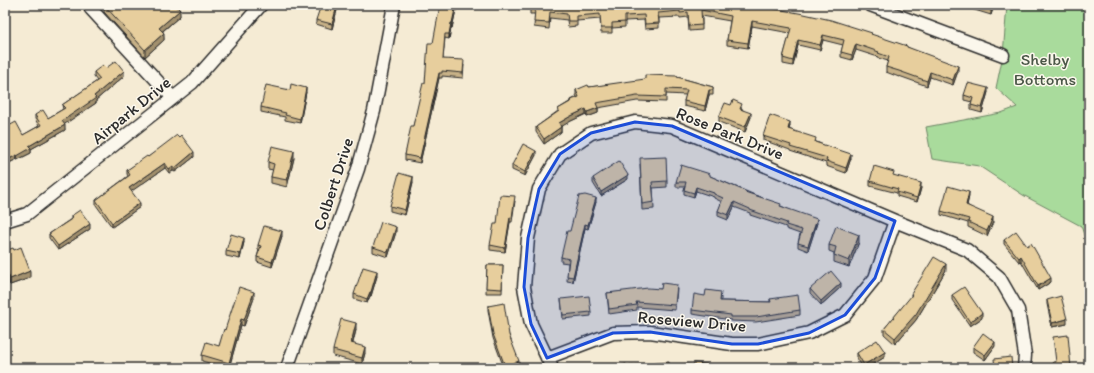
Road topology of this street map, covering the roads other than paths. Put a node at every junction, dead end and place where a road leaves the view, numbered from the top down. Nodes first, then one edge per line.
1 (90, 5) edge
2 (261, 5) edge
3 (394, 5) edge
4 (870, 5) edge
5 (1003, 55) dead end
6 (173, 98) junction
7 (5, 222) edge
8 (895, 222) junction
9 (549, 363) edge
10 (287, 368) edge
11 (1024, 368) edge

1 - 6 street
2 - 6 street, Airpark Drive
3 - 10 street, Colbert Drive
4 - 5 street
6 - 7 street, Airpark Drive
8 - 9 street, Roseview Drive
8 - 9 street, Rose Park Drive
8 - 11 street, Rose Park Drive

